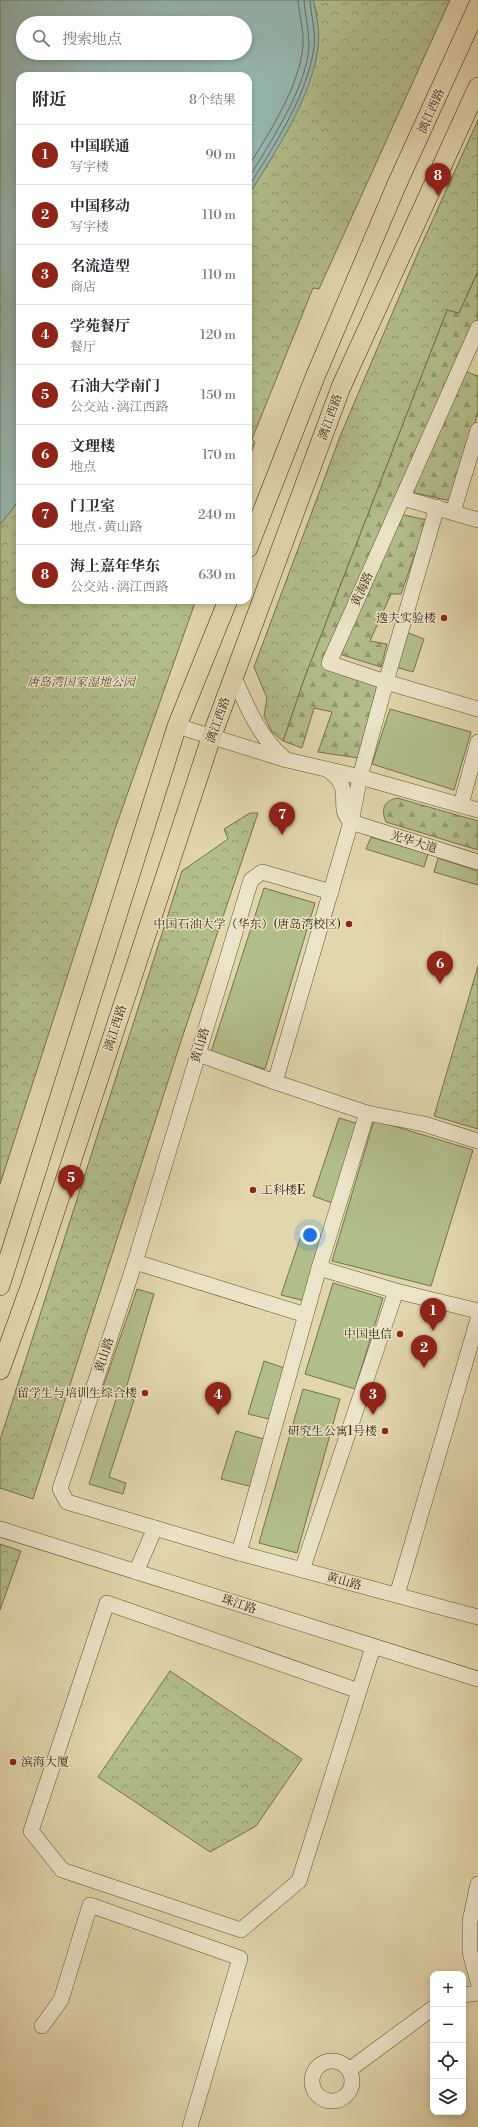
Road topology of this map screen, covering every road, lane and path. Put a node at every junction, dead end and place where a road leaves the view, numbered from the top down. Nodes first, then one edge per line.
1 (478, 6) edge
2 (478, 87) edge
3 (478, 328) edge
4 (472, 359) edge
5 (478, 430) edge
6 (403, 498) junction
7 (437, 507) junction
8 (453, 512) junction
9 (478, 520) edge
10 (252, 538) edge
11 (226, 604) edge
12 (234, 677) junction
13 (386, 682) junction
14 (478, 709) edge
15 (177, 726) junction
16 (211, 738) junction
17 (478, 742) edge
18 (287, 760) junction
19 (326, 769) junction
20 (360, 777) junction
21 (462, 805) junction
22 (478, 810) edge
23 (350, 822) junction
24 (478, 862) edge
25 (331, 892) junction
26 (198, 1054) junction
27 (275, 1082) junction
28 (367, 1113) junction
29 (478, 1141) edge
30 (135, 1262) junction
31 (320, 1268) junction
32 (0, 1286) edge
33 (396, 1291) junction
34 (478, 1311) edge
35 (306, 1315) junction
36 (478, 1319) edge
37 (0, 1370) edge
38 (0, 1528) edge
39 (155, 1528) junction
40 (239, 1553) junction
41 (302, 1570) junction
42 (136, 1572) junction
43 (397, 1595) junction
44 (478, 1616) edge
45 (373, 1647) junction
46 (478, 1678) edge
47 (359, 1691) junction
48 (478, 1884) edge
49 (478, 1982) edge
50 (478, 1993) edge
51 (466, 1995) edge
52 (430, 2010) edge
53 (42, 2026) dead end
54 (349, 2070) dead end
55 (190, 2127) edge

1 - 10 main road, 漓江西路
2 - 12 main road, 漓江西路
3 - 4 street, 黄海路
4 - 6 street, 黄海路
5 - 8 street
6 - 7 street
6 - 13 street, 黄海路
7 - 8 street
7 - 13 street
8 - 9 street
11 - 15 main road
12 - 16 main road, 漓江西路
12 - 18 street
13 - 14 street
13 - 20 street
15 - 16 street
15 - 32 main road
16 - 18 street
16 - 37 main road, 漓江西路
17 - 21 street
18 - 19 street
19 - 20 street
19 - 23 street
20 - 21 street
20 - 23 street
21 - 22 street
23 - 24 street, 光华大道
23 - 25 street
25 - 26 street, 黄山路
25 - 27 street
26 - 27 street
26 - 30 street, 黄山路
27 - 28 street
28 - 29 street
28 - 31 street
30 - 35 street
30 - 39 street, 黄山路
31 - 33 street
31 - 35 street
33 - 34 street
33 - 41 street
35 - 40 street
36 - 43 street
38 - 42 street, 珠江路
39 - 40 street, 黄山路
39 - 42 street
40 - 41 street, 黄山路
41 - 43 street, 黄山路
42 - 45 street, 珠江路
43 - 44 street, 黄山路
45 - 46 street, 珠江路
45 - 47 street
47 - 47 street
48 - 49 street
50 - 51 street
52 - 54 street
53 - 55 street

